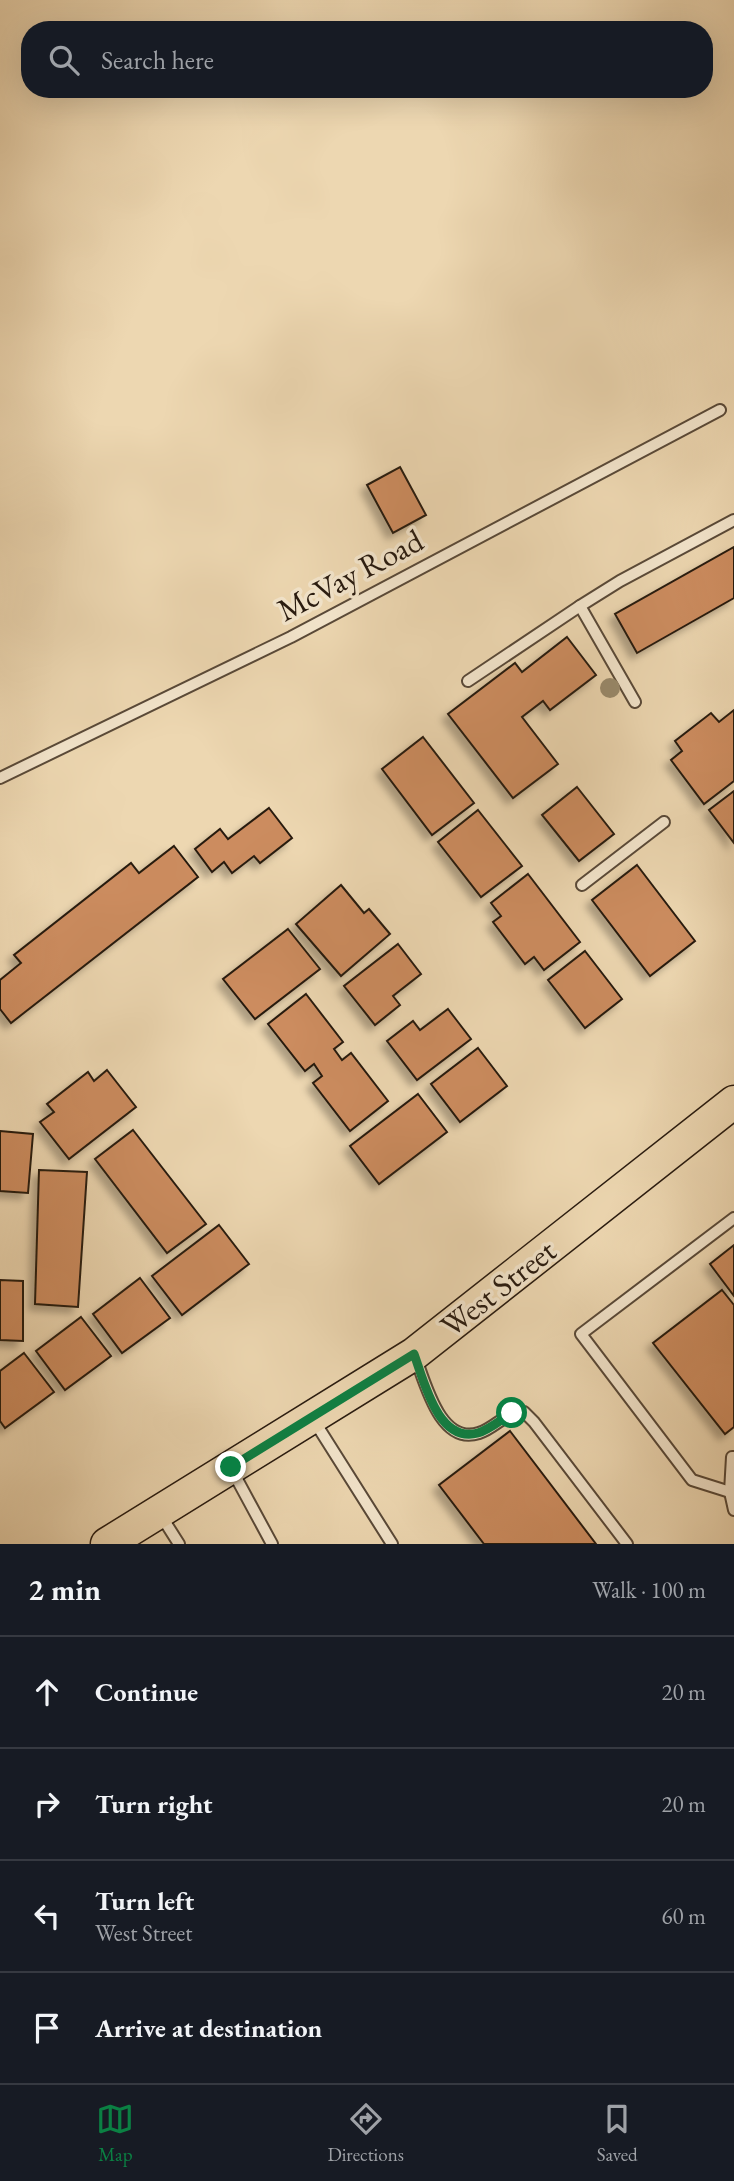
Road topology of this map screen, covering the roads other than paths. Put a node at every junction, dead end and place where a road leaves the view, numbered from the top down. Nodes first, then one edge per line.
1 (720, 410) dead end
2 (734, 520) edge
3 (580, 606) junction
4 (468, 681) dead end
5 (635, 702) dead end
6 (0, 778) edge
7 (664, 822) dead end
8 (582, 885) dead end
9 (734, 1102) edge
10 (734, 1218) edge
11 (414, 1354) junction
12 (312, 1417) junction
13 (734, 1457) edge
14 (231, 1467) junction
15 (730, 1492) junction
16 (734, 1510) edge
17 (159, 1512) junction
18 (107, 1544) edge
19 (179, 1544) edge
20 (272, 1544) edge
21 (392, 1544) edge
22 (627, 1544) edge

1 - 6 lane, McVay Road
2 - 3 lane
3 - 4 lane
3 - 5 lane
7 - 8 lane
9 - 11 main road, West Street
10 - 15 lane
11 - 12 main road, West Street
11 - 22 lane
12 - 14 main road, West Street
12 - 21 lane
13 - 15 lane
14 - 17 main road, West Street
14 - 20 lane
15 - 16 lane
17 - 18 main road, West Street
17 - 19 lane

